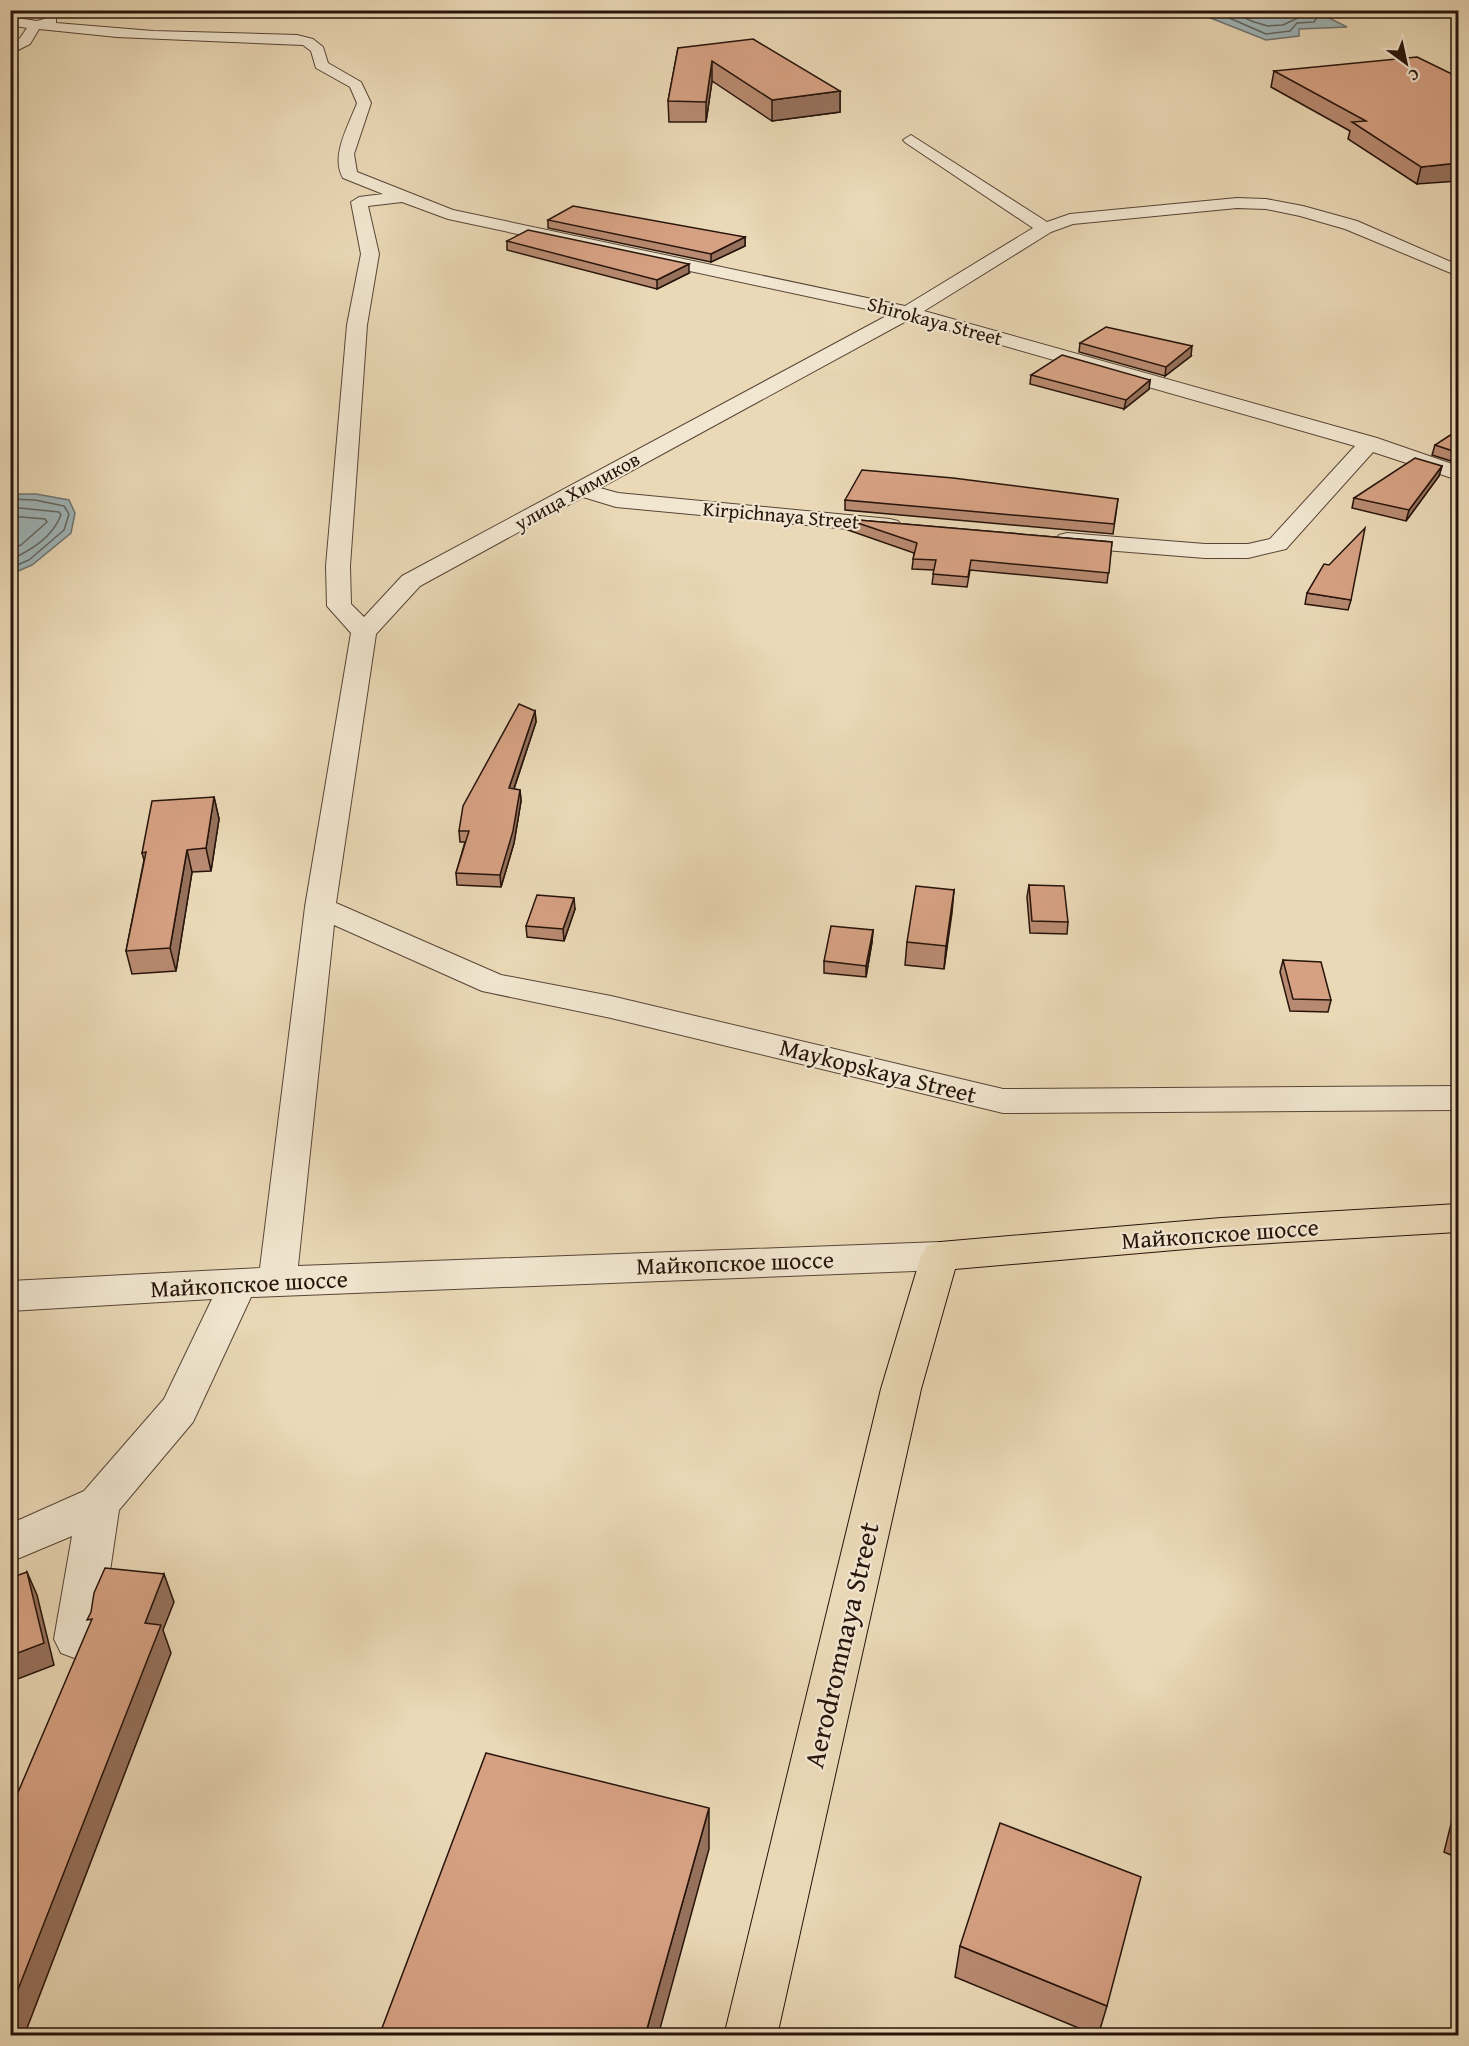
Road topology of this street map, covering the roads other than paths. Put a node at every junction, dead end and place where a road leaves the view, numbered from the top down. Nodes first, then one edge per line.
1 (73, 15) dead end
2 (10, 21) edge
3 (35, 26) junction
4 (10, 50) edge
5 (911, 140) dead end
6 (349, 175) junction
7 (404, 197) junction
8 (358, 202) junction
9 (1045, 228) junction
10 (1458, 271) edge
11 (908, 312) junction
12 (1370, 443) junction
13 (1458, 473) edge
14 (579, 489) junction
15 (911, 527) edge
16 (1040, 538) edge
17 (364, 632) junction
18 (320, 907) junction
19 (1458, 1098) edge
20 (1458, 1218) edge
21 (940, 1256) junction
22 (257, 1282) junction
23 (10, 1296) edge
24 (99, 1504) junction
25 (10, 1544) edge
26 (77, 1639) dead end
27 (750, 2036) edge

1 - 3 street
2 - 3 street
3 - 4 street
3 - 6 street
5 - 9 street
6 - 7 street, Shirokaya Street
6 - 8 street
7 - 8 street
7 - 11 street, Shirokaya Street
8 - 17 street
9 - 10 street, улица Химиков
9 - 11 street, улица Химиков
11 - 12 street, Shirokaya Street
11 - 14 street, улица Химиков
12 - 13 street, Shirokaya Street
12 - 16 street
14 - 15 street, Kirpichnaya Street
14 - 17 street, улица Химиков
17 - 18 street
18 - 19 street, Maykopskaya Street
18 - 22 street
20 - 21 main road, Майкопское шоссе
21 - 22 street, Майкопское шоссе
21 - 27 main road, Aerodromnaya Street
22 - 23 street, Майкопское шоссе
22 - 24 street
24 - 25 street
24 - 26 street

